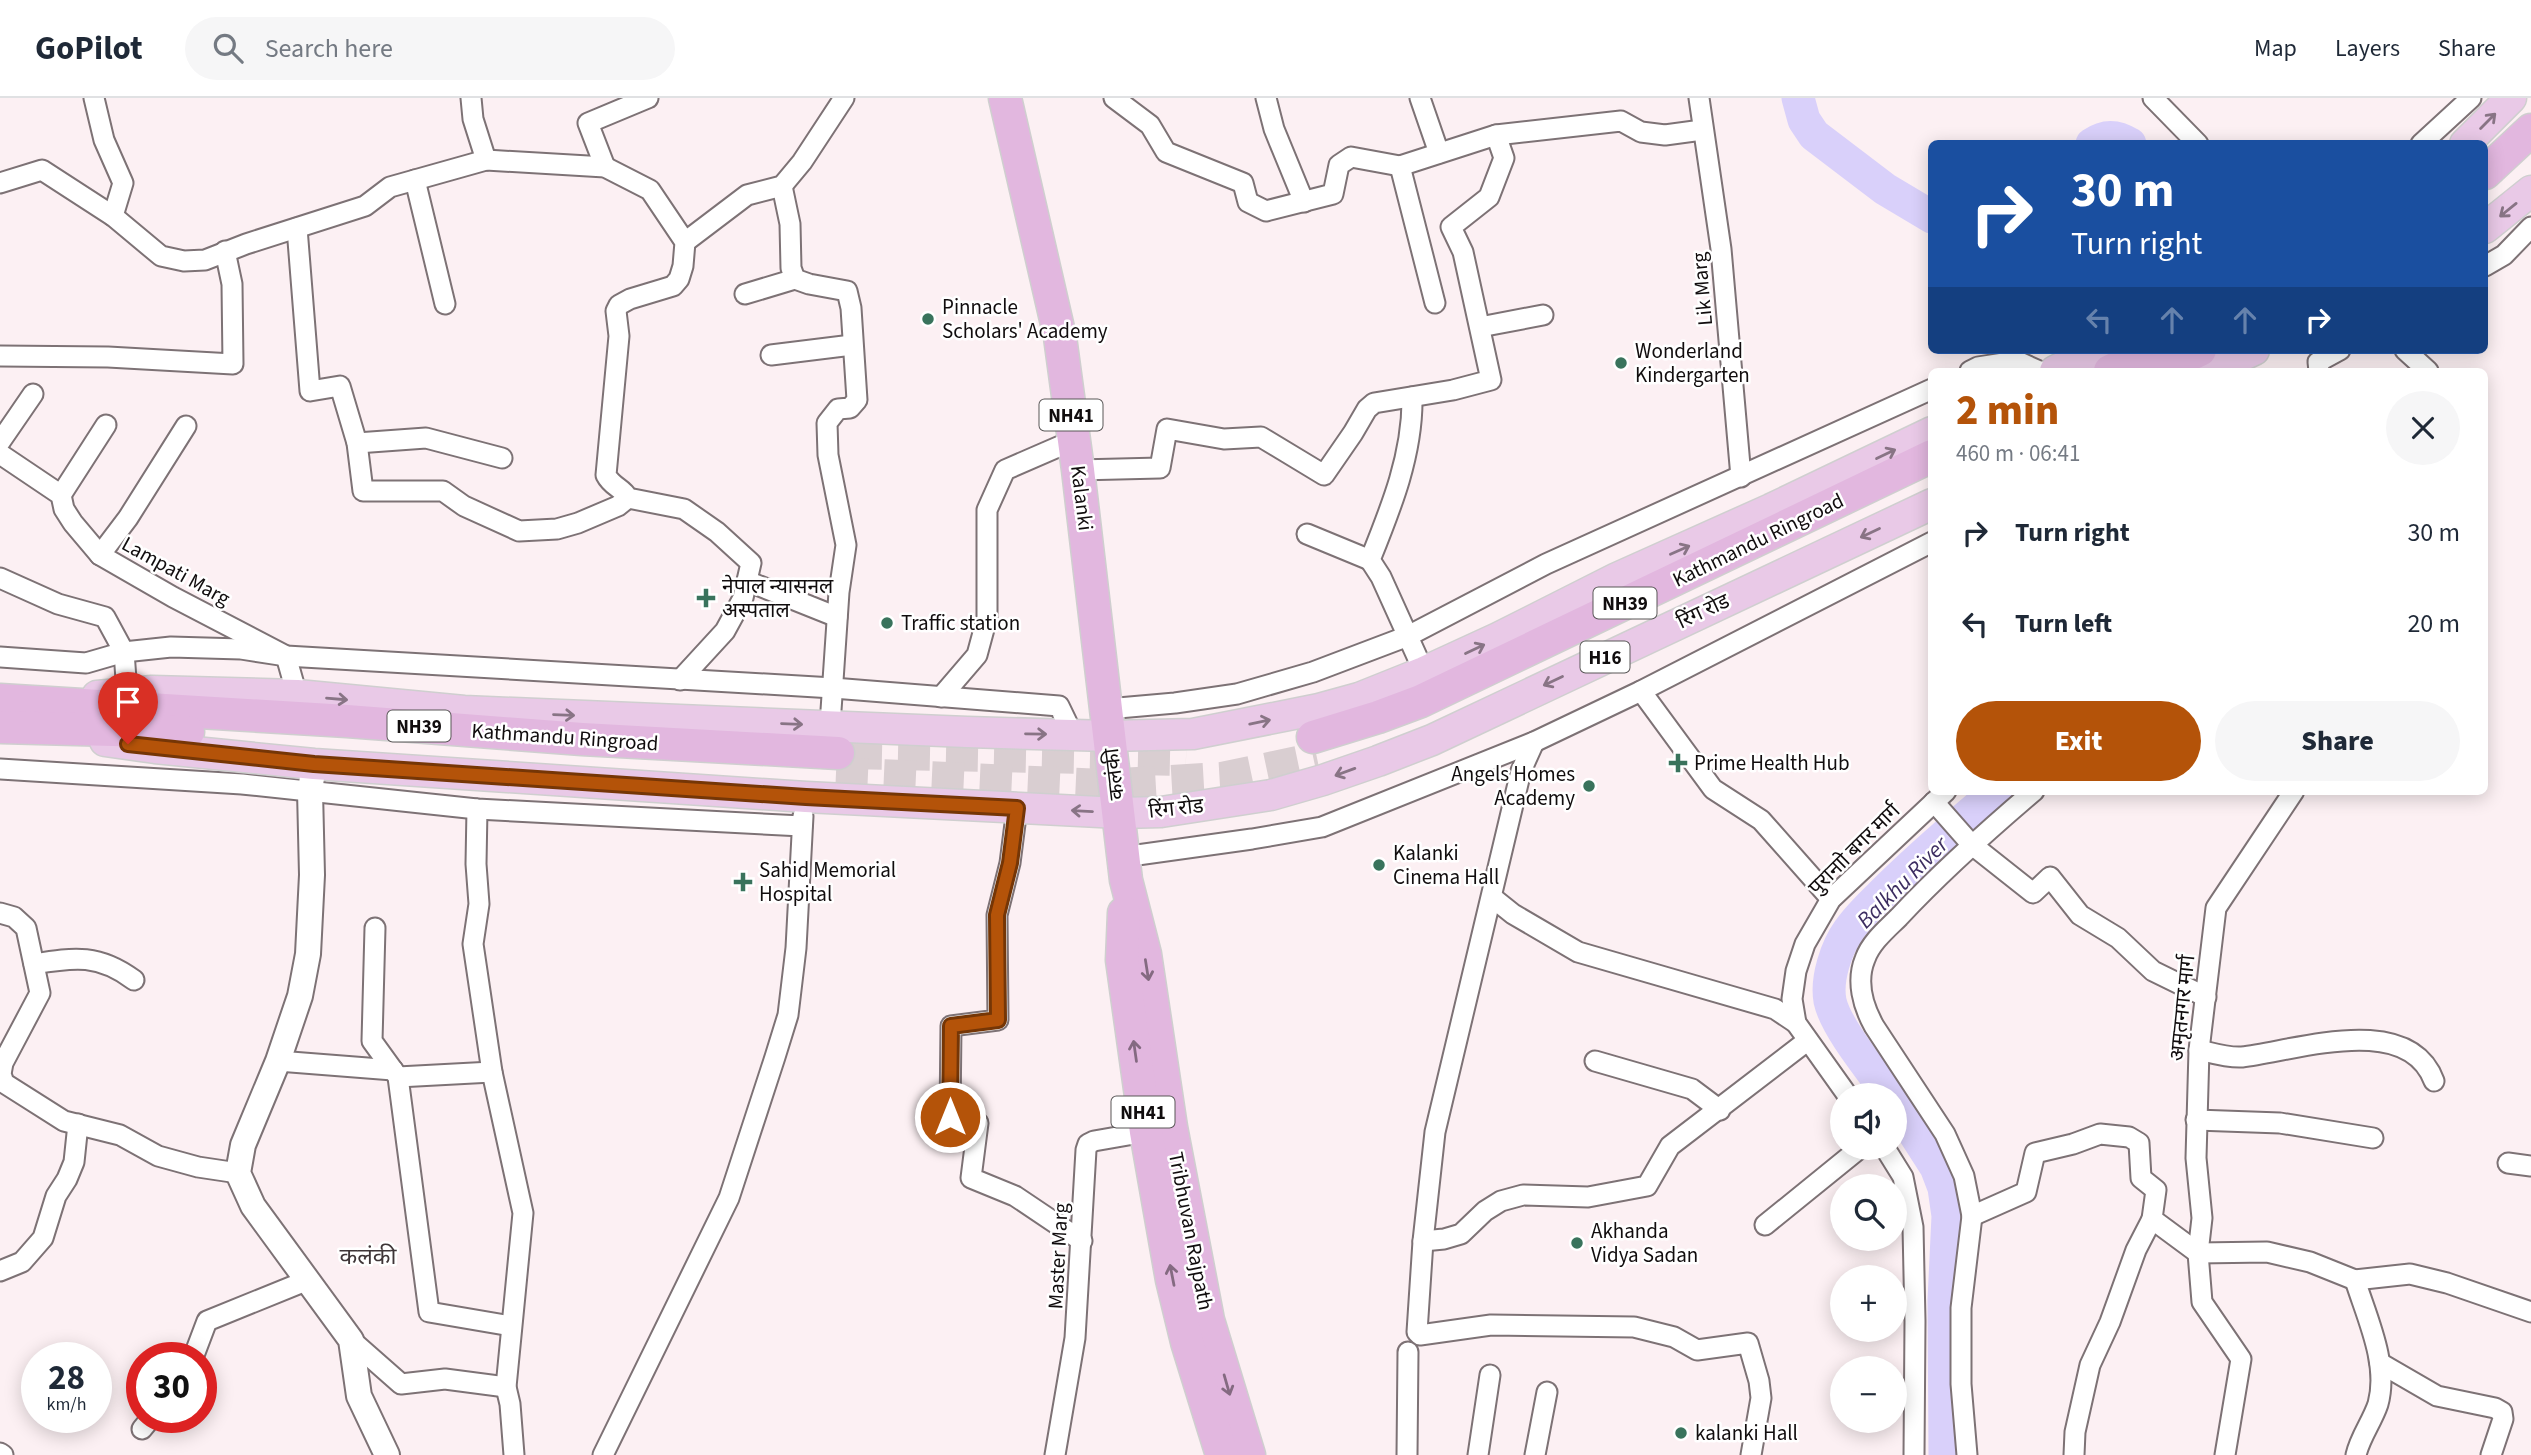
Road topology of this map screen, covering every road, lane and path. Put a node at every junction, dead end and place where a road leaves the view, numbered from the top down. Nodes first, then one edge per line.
1 (94, 98) edge
2 (471, 98) edge
3 (648, 98) edge
4 (844, 98) edge
5 (1005, 98) edge
6 (1114, 98) edge
7 (1266, 98) edge
8 (1420, 98) edge
9 (1699, 98) edge
10 (2153, 98) edge
11 (2471, 98) edge
12 (2511, 98) edge
13 (1702, 130) junction
14 (2531, 130) edge
15 (1496, 135) junction
16 (2194, 140) edge
17 (2425, 140) edge
18 (2469, 140) edge
19 (1438, 153) junction
20 (2531, 159) edge
21 (486, 160) junction
22 (1400, 166) junction
23 (605, 167) junction
24 (2488, 170) edge
25 (415, 180) junction
26 (0, 183) edge
27 (782, 187) junction
28 (2531, 191) edge
29 (2488, 194) edge
30 (1304, 202) junction
31 (113, 216) junction
32 (2488, 226) edge
33 (2531, 227) edge
34 (297, 228) junction
35 (685, 242) junction
36 (225, 251) junction
37 (2488, 264) edge
38 (795, 279) junction
39 (745, 294) dead end
40 (1435, 303) dead end
41 (444, 304) dead end
42 (1543, 315) dead end
43 (1480, 327) junction
44 (852, 345) junction
45 (2089, 354) edge
46 (2181, 354) edge
47 (2245, 354) edge
48 (2335, 354) edge
49 (2409, 354) edge
50 (771, 355) dead end
51 (0, 356) edge
52 (2139, 363) edge
53 (1978, 368) edge
54 (2032, 368) edge
55 (2061, 368) edge
56 (2215, 368) edge
57 (2316, 368) edge
58 (2425, 368) edge
59 (1928, 391) edge
60 (33, 394) dead end
61 (1412, 397) junction
62 (106, 425) dead end
63 (186, 426) dead end
64 (1928, 434) edge
65 (0, 442) edge
66 (357, 443) junction
67 (0, 454) edge
68 (1076, 455) junction
69 (502, 458) dead end
70 (1928, 458) edge
71 (1741, 477) junction
72 (1928, 481) edge
73 (61, 495) junction
74 (628, 498) junction
75 (1928, 506) edge
76 (1307, 534) dead end
77 (1928, 544) edge
78 (100, 555) junction
79 (1370, 560) junction
80 (0, 578) edge
81 (747, 581) junction
82 (837, 617) junction
83 (1408, 636) junction
84 (124, 652) junction
85 (286, 656) junction
86 (0, 657) edge
87 (1424, 672) junction
88 (680, 680) junction
89 (833, 688) junction
90 (1641, 691) junction
91 (127, 693) junction
92 (297, 695) junction
93 (940, 696) junction
94 (13, 715) edge
95 (1108, 722) junction
96 (1073, 735) junction
97 (1534, 742) junction
98 (834, 750) junction
99 (0, 769) edge
100 (312, 778) junction
101 (2029, 795) edge
102 (2291, 795) edge
103 (1940, 801) edge
104 (1017, 808) junction
105 (477, 809) junction
106 (804, 811) junction
107 (1119, 813) junction
108 (1970, 843) junction
109 (1125, 869) junction
110 (1493, 898) junction
111 (1831, 899) junction
112 (0, 913) edge
113 (375, 928) dead end
114 (34, 964) junction
115 (134, 980) dead end
116 (2206, 997) junction
117 (1796, 1023) junction
118 (1807, 1041) junction
119 (2199, 1051) junction
120 (278, 1060) junction
121 (1595, 1061) dead end
122 (492, 1072) junction
123 (395, 1073) junction
124 (2434, 1081) dead end
125 (1838, 1083) edge
126 (1720, 1110) junction
127 (2196, 1120) junction
128 (78, 1124) junction
129 (1159, 1130) junction
130 (2373, 1138) dead end
131 (1845, 1160) edge
132 (1892, 1160) edge
133 (2508, 1163) dead end
134 (2531, 1166) edge
135 (238, 1173) junction
136 (1972, 1216) junction
137 (2152, 1219) junction
138 (1765, 1225) dead end
139 (1083, 1241) junction
140 (1423, 1241) junction
141 (2198, 1253) junction
142 (0, 1271) edge
143 (309, 1280) junction
144 (2355, 1280) junction
145 (2531, 1312) edge
146 (511, 1326) junction
147 (351, 1340) junction
148 (199, 1342) edge
149 (1408, 1352) dead end
150 (2380, 1363) junction
151 (1490, 1376) dead end
152 (506, 1387) junction
153 (1547, 1392) dead end
154 (2495, 1452) edge
155 (387, 1455) edge
156 (514, 1455) edge
157 (603, 1455) edge
158 (1055, 1455) edge
159 (1222, 1455) edge
160 (1249, 1455) edge
161 (1408, 1455) edge
162 (1478, 1455) edge
163 (1535, 1455) edge
164 (1751, 1455) edge
165 (1914, 1455) edge
166 (1967, 1455) edge
167 (2074, 1455) edge
168 (2225, 1455) edge
169 (2356, 1455) edge

1 - 31 street
2 - 21 street
3 - 23 street
4 - 27 street
5 - 68 highway, Kalanki / NH41
6 - 30 street
7 - 30 street
8 - 19 street
9 - 13 street, Lik Marg
10 - 16 street
11 - 17 street
18 -> 12 main road
13 - 15 street
13 - 71 street, Lik Marg
14 - 24 highway
15 - 19 street
15 - 43 street
19 - 22 street
20 - 29 highway
21 - 23 street
21 - 25 street
22 - 30 street
22 - 40 street
23 - 35 street
25 - 34 street
25 - 41 street
26 - 31 street
27 - 35 street
27 - 38 street
28 -> 32 main road
31 - 36 street
33 - 37 street
34 - 36 street
34 - 66 street
35 - 74 street
36 - 51 street
38 - 39 street
38 - 44 street
42 - 43 street
43 - 61 street
44 - 50 street
44 - 82 street
45 - 55 main road
46 - 52 highway
47 - 56 main road
48 - 57 street
49 - 58 street
53 - 54 street
59 - 71 street
60 - 65 street
61 - 68 street
61 - 79 street
62 - 73 street
63 - 78 street
87 -> 64 main road
66 - 69 street
66 - 74 street
67 - 73 street
68 - 93 street
68 - 95 highway, Kalanki / NH41
70 - 72 highway, Kathmandu Ringroad / NH39
71 - 83 street
73 - 78 street, Lampati Marg
74 - 81 street
75 -> 107 main road, रिंग रोड / H16
76 - 79 street
77 - 90 street
78 - 85 street, Lampati Marg
79 - 83 street
80 - 84 street
81 - 82 street
81 - 88 street
82 - 89 street
83 - 87 street
83 - 95 street
84 - 85 street
84 - 86 street
84 - 91 street
85 - 88 street
85 - 92 street
95 -> 87 main road
88 - 89 street
89 - 93 street
89 - 98 street
90 - 97 street
90 - 111 street
91 - 92 main road
91 - 94 main road
92 -> 98 main road
93 - 96 street
94 - 98 highway, Kathmandu Ringroad / NH39
94 - 100 main road, रिंग रोड / H16
95 - 96 main road
95 - 107 highway, कलंकी / NH41
98 -> 96 main road
97 - 109 street
97 - 110 street
99 - 100 street
100 - 105 street
100 - 106 main road, रिंग रोड / H16
100 - 120 street
101 - 108 street
102 - 116 street, अमृतनगर मार्ग
103 - 108 street
103 - 111 street, पुरानाो बगर मार्ग
104 - 106 main road, रिंग रोड / H16
107 -> 104 main road, रिंग रोड / H16
104 - 139 street
105 - 106 street
105 - 122 street
106 - 157 street
107 - 109 highway, Tribhuvan Rajpath / NH41
108 - 116 street
108 - 136 street
109 - 129 highway, Tribhuvan Rajpath / NH41
110 - 117 street
110 - 140 street
111 - 117 street, पुरानाो बगर मार्ग
112 - 114 street
113 - 123 street
114 - 115 street
114 - 128 street
116 - 119 street, अमृतनगर मार्ग
117 - 118 street, पुरानाो बगर मार्ग
118 - 125 street, पुरानाो बगर मार्ग
118 - 126 street
119 - 124 street
119 - 127 street, अमृतनगर मार्ग
120 - 123 street
120 - 135 street
121 - 126 street
122 - 123 street
122 - 146 street
123 - 146 street
126 - 140 street
127 - 130 street
127 - 141 street, अमृतनगर मार्ग
128 - 135 street
128 - 142 street
129 - 139 street, Master Marg
159 -> 129 highway, Tribhuvan Rajpath / NH41
129 -> 160 highway, Tribhuvan Rajpath / NH41
131 - 138 street
132 - 165 street
133 - 134 street
135 - 143 street
136 - 137 street
136 - 166 street
137 - 141 street
137 - 167 street
139 - 158 street, Master Marg
140 - 164 street
141 - 144 street
141 - 168 street, अमृतनगर मार्ग
143 - 147 street
143 - 148 street
144 - 145 street
144 - 150 street
146 - 152 street
147 - 152 street
147 - 155 street
149 - 161 street
150 - 154 street
150 - 169 street
151 - 162 street
152 - 156 street
153 - 163 street

